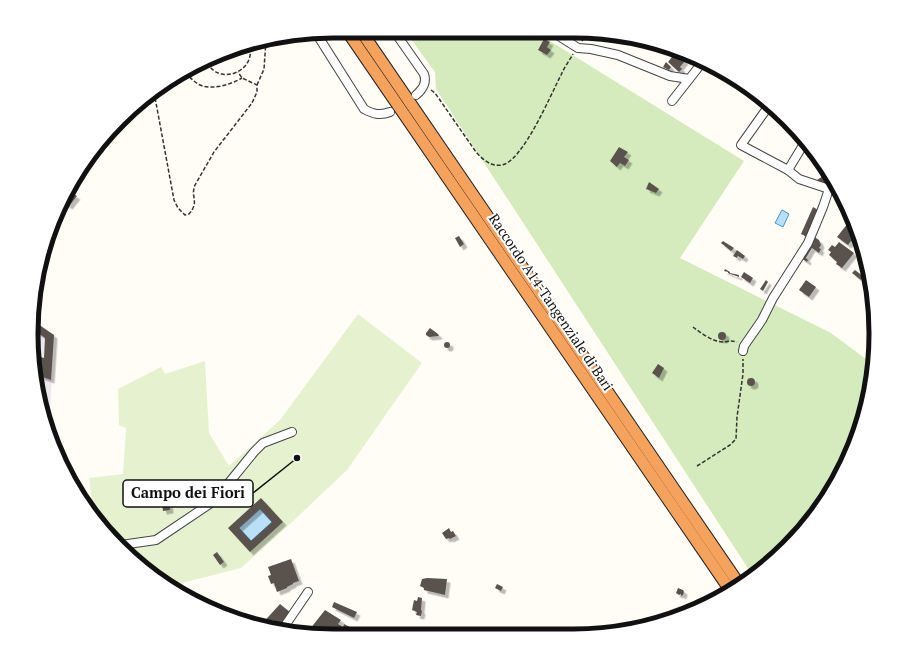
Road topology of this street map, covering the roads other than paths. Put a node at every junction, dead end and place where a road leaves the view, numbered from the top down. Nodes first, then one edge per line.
1 (352, 38) edge
2 (366, 38) edge
3 (399, 38) edge
4 (562, 38) edge
5 (320, 39) edge
6 (700, 66) edge
7 (689, 80) junction
8 (416, 95) dead end
9 (672, 101) dead end
10 (766, 110) edge
11 (390, 112) dead end
12 (802, 147) edge
13 (788, 170) junction
14 (744, 348) road end
15 (292, 432) dead end
16 (127, 544) edge
17 (736, 580) edge
18 (727, 586) edge
19 (308, 592) dead end
20 (286, 625) edge

1 - 18 highway, Raccordo A14-Tangenziale di Bari
2 - 17 highway, Raccordo A14-Tangenziale di Bari
3 - 8 street
4 - 7 street
5 - 11 street
6 - 7 street
7 - 9 street
10 - 13 street
12 - 13 street
13 - 14 street
15 - 16 street
19 - 20 street

